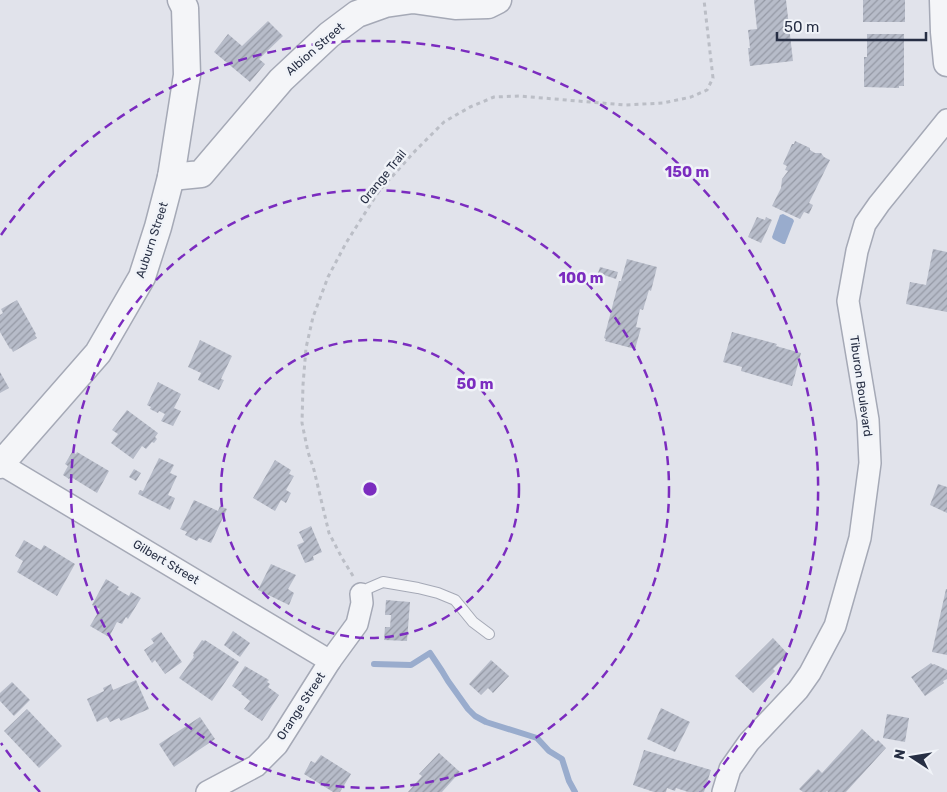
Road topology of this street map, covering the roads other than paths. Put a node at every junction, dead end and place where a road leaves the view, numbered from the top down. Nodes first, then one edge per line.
1 (181, 0) edge
2 (498, 0) edge
3 (943, 0) edge
4 (947, 63) edge
5 (947, 120) edge
6 (171, 177) junction
7 (1, 464) edge
8 (361, 594) joint
9 (489, 634) dead end
10 (330, 661) junction
11 (208, 792) edge
12 (723, 792) edge

1 - 6 street, Auburn Street
2 - 6 street, Albion Street
3 - 4 street
5 - 12 street, Tiburon Boulevard
6 - 7 street, Auburn Street
7 - 10 street, Gilbert Street
8 - 9 lane
8 - 10 street, Orange Street
10 - 11 street, Orange Street

